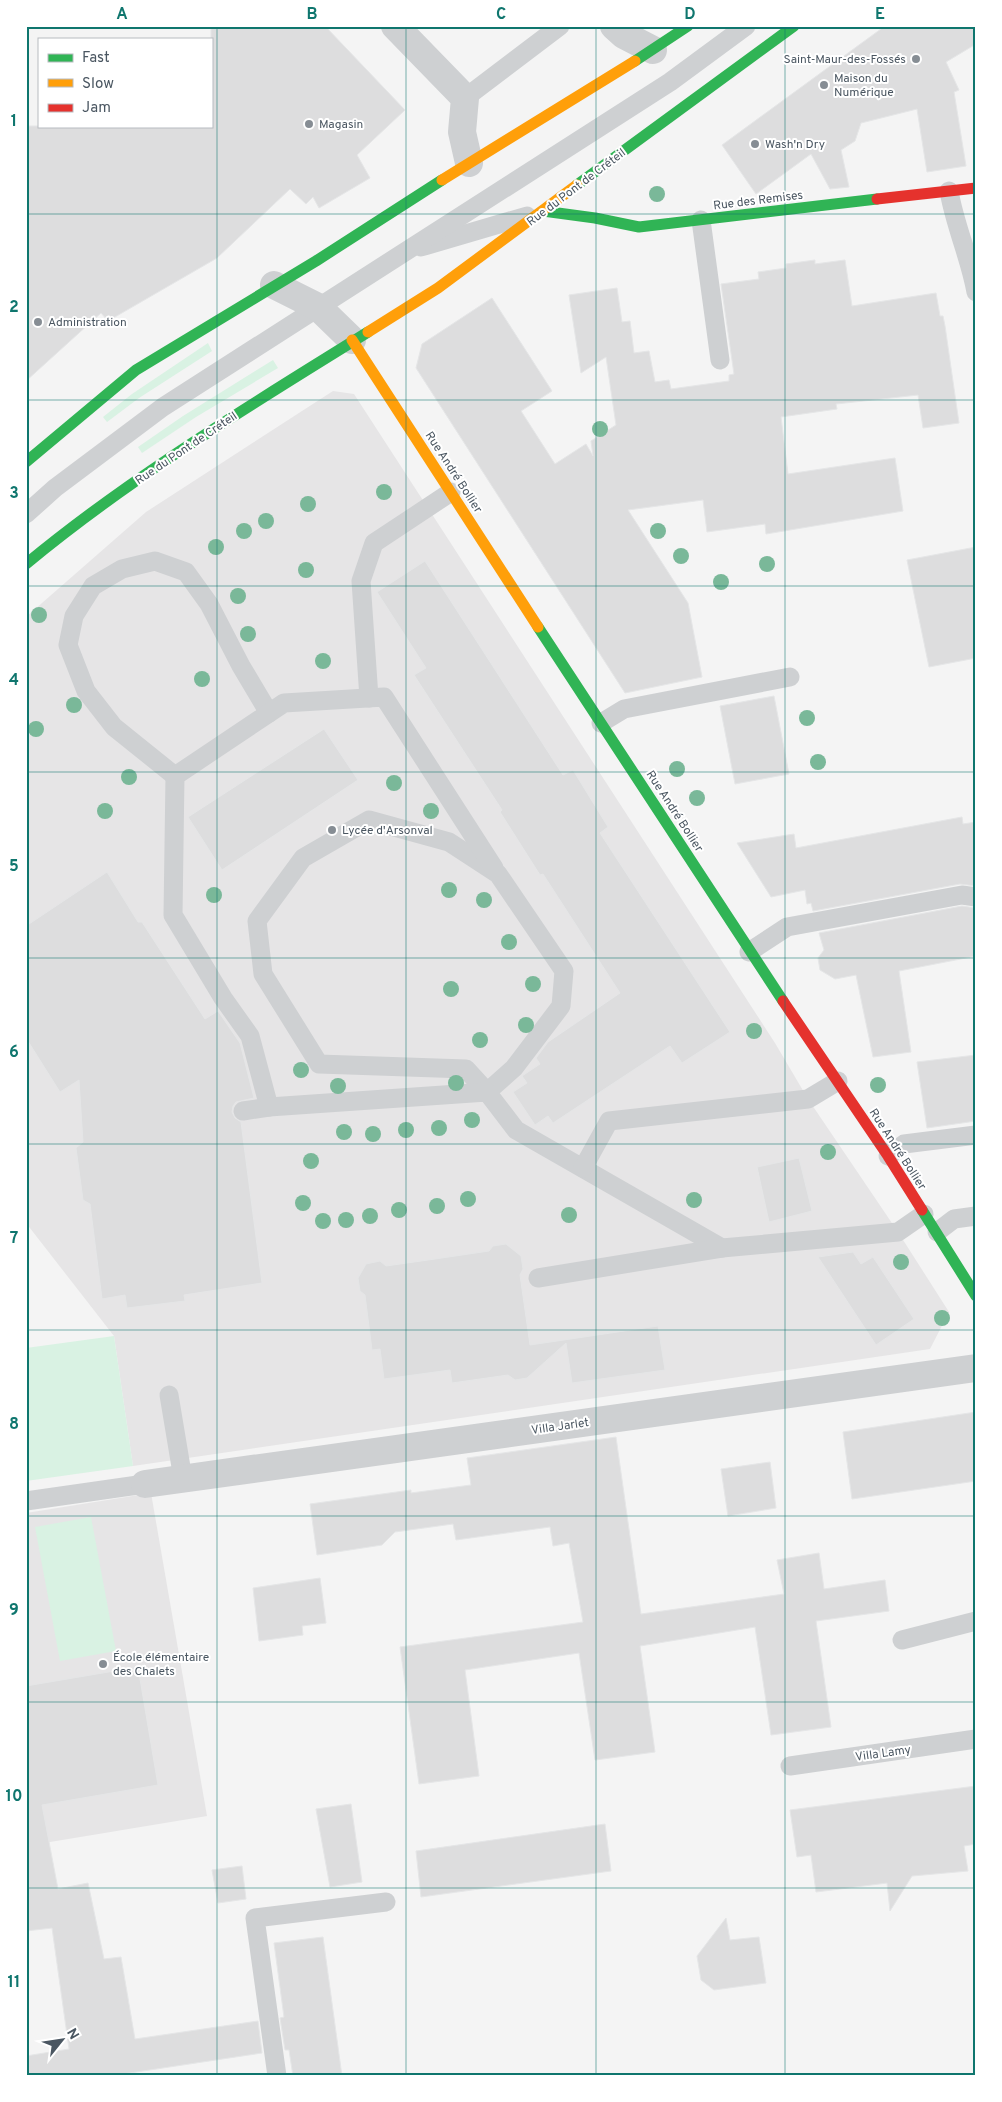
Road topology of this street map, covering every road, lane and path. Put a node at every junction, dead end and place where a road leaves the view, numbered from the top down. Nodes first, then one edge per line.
1 (395, 26) edge
2 (560, 26) edge
3 (614, 26) edge
4 (688, 26) edge
5 (746, 26) edge
6 (794, 26) edge
7 (653, 50) junction
8 (465, 98) junction
9 (469, 163) junction
10 (976, 188) edge
11 (949, 191) junction
12 (543, 211) junction
13 (701, 220) junction
14 (400, 253) junction
15 (274, 285) junction
16 (976, 292) edge
17 (318, 307) junction
18 (352, 340) junction
19 (720, 360) dead end
20 (26, 462) edge
21 (451, 492) junction
22 (26, 514) edge
23 (26, 564) edge
24 (790, 677) dead end
25 (369, 698) junction
26 (269, 713) junction
27 (601, 722) junction
28 (175, 776) junction
29 (498, 874) junction
30 (976, 897) edge
31 (749, 952) junction
32 (838, 1081) junction
33 (487, 1092) junction
34 (269, 1107) junction
35 (243, 1111) dead end
36 (976, 1135) edge
37 (888, 1156) junction
38 (583, 1168) junction
39 (924, 1214) junction
40 (976, 1216) edge
41 (937, 1232) junction
42 (722, 1248) junction
43 (538, 1278) dead end
44 (976, 1296) edge
45 (976, 1368) edge
46 (169, 1395) dead end
47 (183, 1479) junction
48 (145, 1484) joint
49 (26, 1501) edge
50 (976, 1621) edge
51 (902, 1640) dead end
52 (976, 1739) edge
53 (790, 1766) dead end
54 (386, 1902) dead end
55 (277, 2076) edge

1 - 8 street
2 - 8 lane
3 - 7 street
4 - 7 main road
5 - 14 lane
6 - 12 main road, Rue du Pont de Créteil
7 - 9 main road
8 - 9 street
9 - 15 main road
10 - 11 main road, Rue des Remises
11 - 13 main road, Rue des Remises
11 - 16 lane
12 - 13 main road, Rue des Remises
12 - 14 lane
12 - 18 main road, Rue du Pont de Créteil
13 - 19 lane
14 - 17 lane
15 - 17 street
15 - 20 main road
17 - 18 street
17 - 22 lane
18 - 21 main road, Rue André Bollier
18 - 23 main road, Rue du Pont de Créteil
21 - 25 lane
21 - 27 main road, Rue André Bollier
24 - 27 lane
25 - 26 lane
25 - 29 lane
26 - 28 lane
26 - 28 lane
27 - 31 main road, Rue André Bollier
28 - 34 lane
29 - 33 lane
29 - 33 lane
30 - 31 lane
31 - 32 main road, Rue André Bollier
32 - 37 main road, Rue André Bollier
32 - 38 lane
33 - 34 lane
33 - 38 lane
34 - 35 lane
36 - 37 lane
37 - 39 main road, Rue André Bollier
38 - 42 lane
39 - 41 main road, Rue André Bollier
39 - 42 lane
40 - 41 lane
41 - 44 main road, Rue André Bollier
42 - 43 lane
45 - 47 street, Villa Jarlet
46 - 47 lane
47 - 48 street, Villa Jarlet
48 - 49 lane
50 - 51 lane
52 - 53 lane, Villa Lamy
54 - 55 lane

